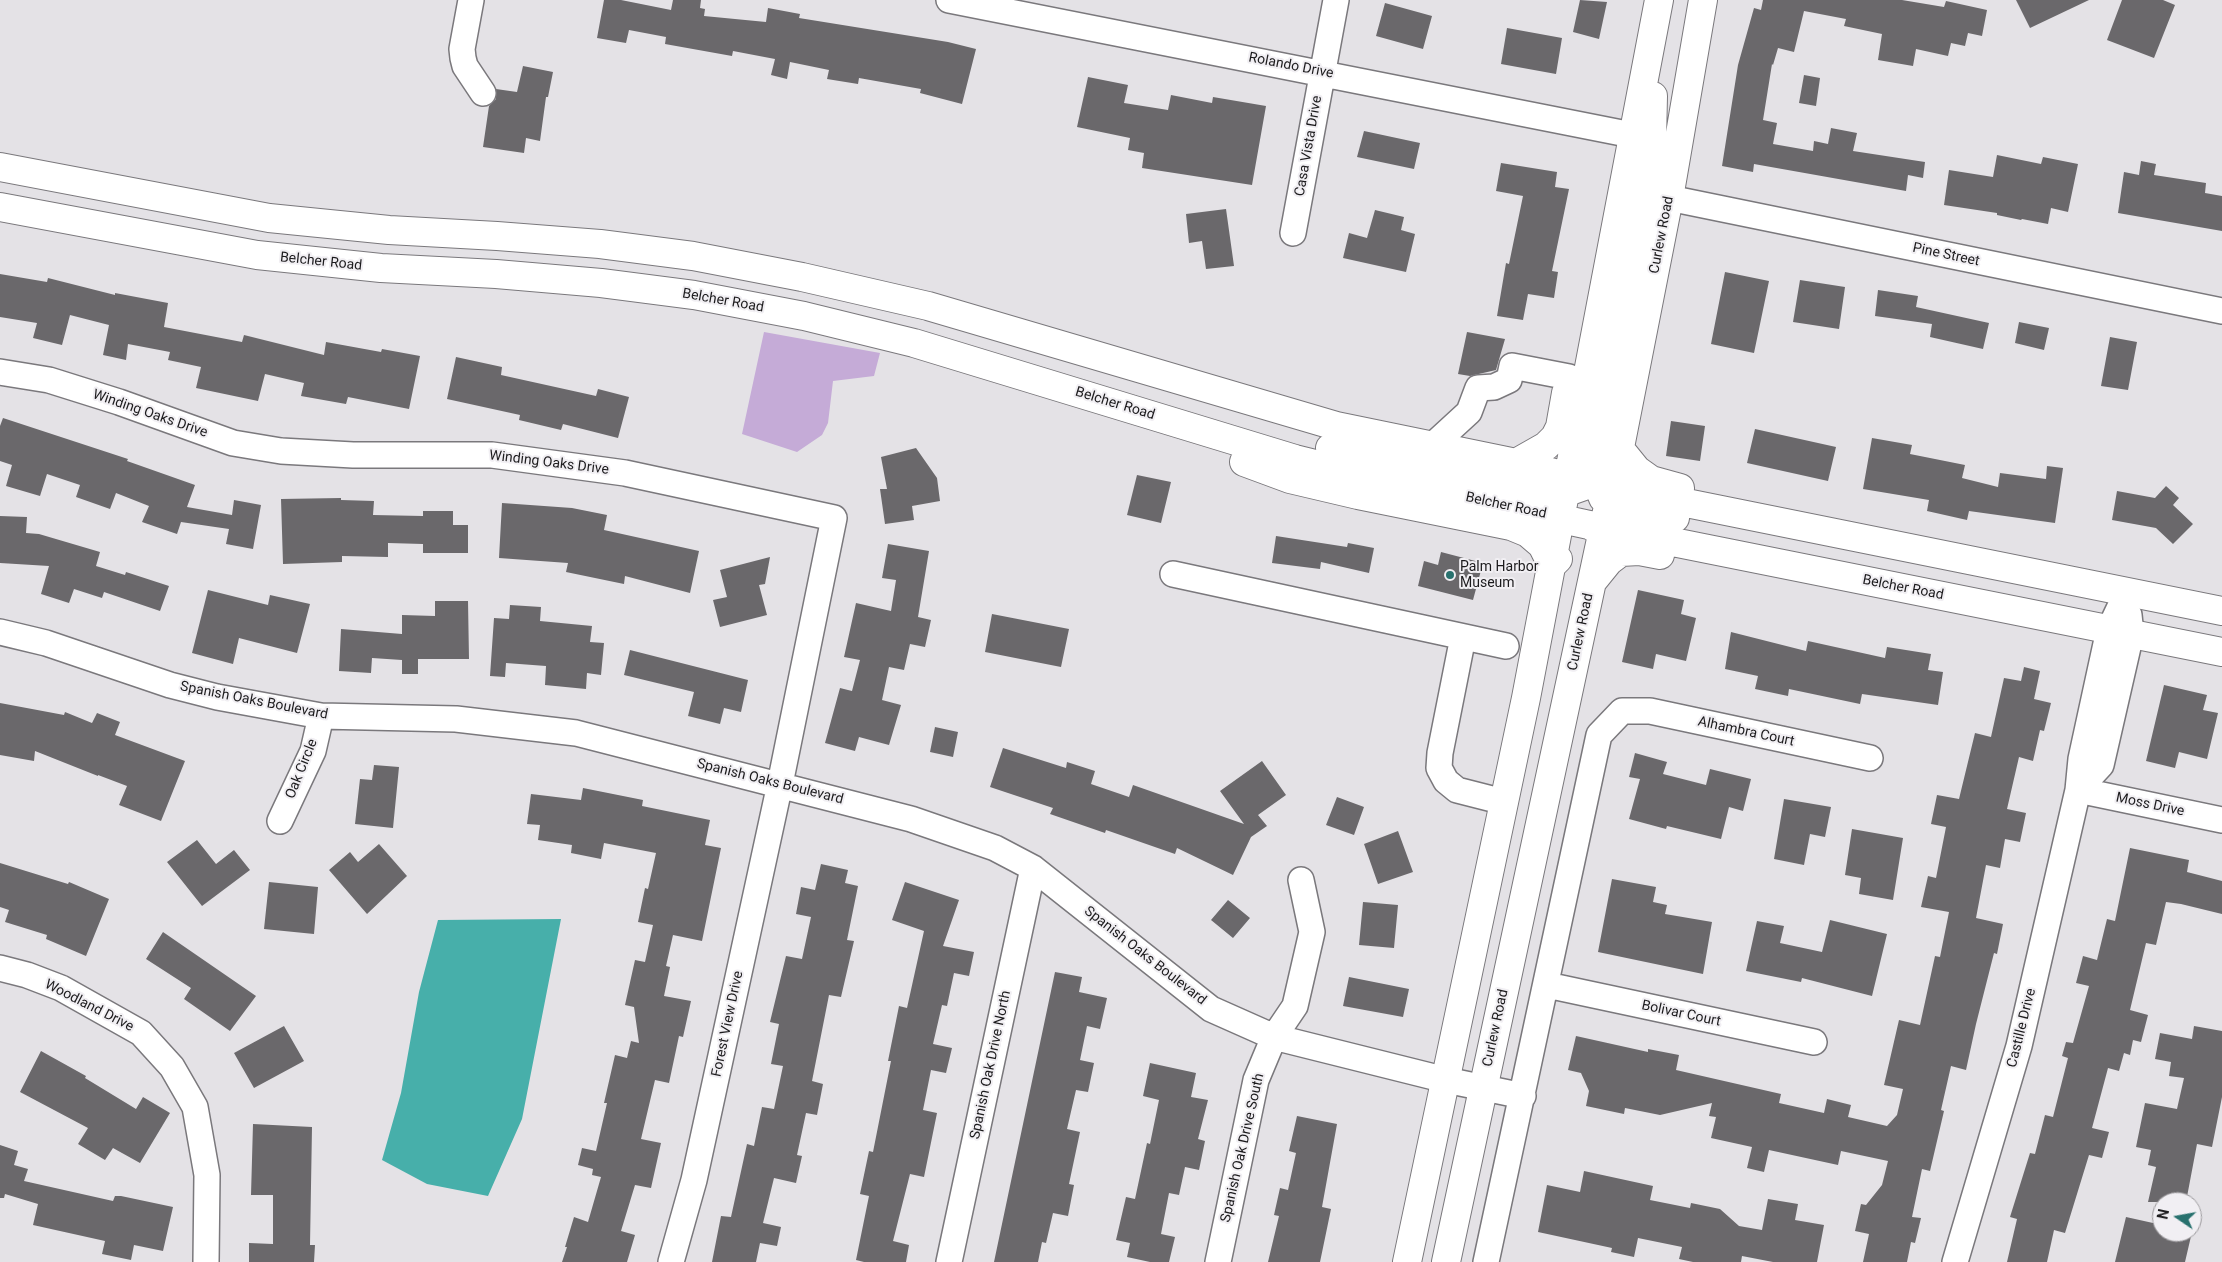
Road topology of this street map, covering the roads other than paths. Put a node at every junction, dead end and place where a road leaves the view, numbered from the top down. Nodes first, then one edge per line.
1 (471, 0) edge
2 (949, 0) edge
3 (1336, 0) edge
4 (1704, 0) edge
5 (1037, 9) edge
6 (1657, 10) edge
7 (1322, 72) junction
8 (483, 93) dead end
9 (1632, 135) junction
10 (0, 167) edge
11 (1669, 198) junction
12 (0, 207) edge
13 (1617, 218) junction
14 (1293, 233) dead end
15 (2222, 311) edge
16 (0, 372) edge
17 (1569, 377) junction
18 (1132, 410) junction
19 (1432, 446) junction
20 (1620, 449) junction
21 (1516, 463) junction
22 (1586, 505) junction
23 (1955, 557) junction
24 (1552, 565) junction
25 (1997, 565) junction
26 (1173, 574) dead end
27 (1591, 583) junction
28 (1920, 592) junction
29 (2127, 592) junction
30 (2222, 611) edge
31 (0, 632) edge
32 (2120, 632) junction
33 (1463, 637) junction
34 (1506, 646) dead end
35 (2222, 652) edge
36 (320, 716) junction
37 (1870, 758) dead end
38 (780, 784) junction
39 (2078, 790) junction
40 (1504, 802) junction
41 (2222, 820) edge
42 (280, 821) dead end
43 (1033, 868) junction
44 (1529, 874) junction
45 (1301, 880) dead end
46 (0, 968) edge
47 (1547, 985) junction
48 (1274, 1037) junction
49 (1814, 1042) dead end
50 (1446, 1080) junction
51 (1483, 1088) junction
52 (1523, 1096) junction
53 (206, 1262) edge
54 (671, 1262) edge
55 (950, 1262) edge
56 (1218, 1262) edge
57 (1407, 1262) edge
58 (1446, 1262) edge
59 (1486, 1262) edge
60 (1955, 1262) edge

1 - 8 street
2 - 5 street, Rolando Drive
3 - 7 street, Casa Vista Drive
4 - 11 main road, Curlew Road
5 - 7 street, Rolando Drive
6 - 9 main road, Curlew Road
6 - 22 main road
7 - 9 street, Rolando Drive
7 - 14 street, Casa Vista Drive
9 - 13 main road, Curlew Road
10 - 19 main road, Belcher Road
11 - 15 street, Pine Street
11 - 20 main road, Curlew Road
12 - 18 main road, Belcher Road
13 - 17 main road
13 - 22 main road, Curlew Road
16 - 38 street, Winding Oaks Drive
17 - 19 street
17 - 21 main road
18 - 22 main road, Belcher Road
18 - 24 main road
19 - 21 main road, Belcher Road
20 - 22 main road, Curlew Road
20 - 23 main road
21 - 22 main road, Belcher Road
22 - 23 main road, Belcher Road
22 - 24 main road, Curlew Road
22 - 25 main road
22 - 27 main road, Curlew Road
22 - 28 main road, Belcher Road
22 - 44 main road
23 - 25 main road, Belcher Road
24 - 40 main road, Curlew Road
25 - 29 main road, Belcher Road
26 - 33 street
27 - 28 main road
27 - 44 main road, Curlew Road
28 - 32 main road, Belcher Road
29 - 30 main road, Belcher Road
29 - 32 street, Castille Drive
31 - 36 street, Spanish Oaks Boulevard
32 - 35 main road, Belcher Road
32 - 39 street, Castille Drive
33 - 34 street
33 - 40 street
36 - 38 street, Spanish Oaks Boulevard
36 - 42 street, Oak Circle
37 - 47 street, Alhambra Court
38 - 43 street, Spanish Oaks Boulevard
38 - 54 street, Forest View Drive
39 - 41 street, Moss Drive
39 - 60 street, Castille Drive
40 - 50 main road, Curlew Road
43 - 48 street, Spanish Oaks Boulevard
43 - 55 street, Spanish Oak Drive North
44 - 51 main road, Curlew Road
45 - 48 street, Spanish Oak Drive South
46 - 53 street, Woodland Drive
47 - 49 street, Bolivar Court
47 - 52 street
48 - 50 street, Spanish Oaks Boulevard
48 - 56 street, Spanish Oak Drive South
50 - 51 street, Spanish Oaks Boulevard
50 - 57 main road, Curlew Road
51 - 52 street, Spanish Oaks Boulevard
51 - 58 main road, Curlew Road
52 - 59 street

